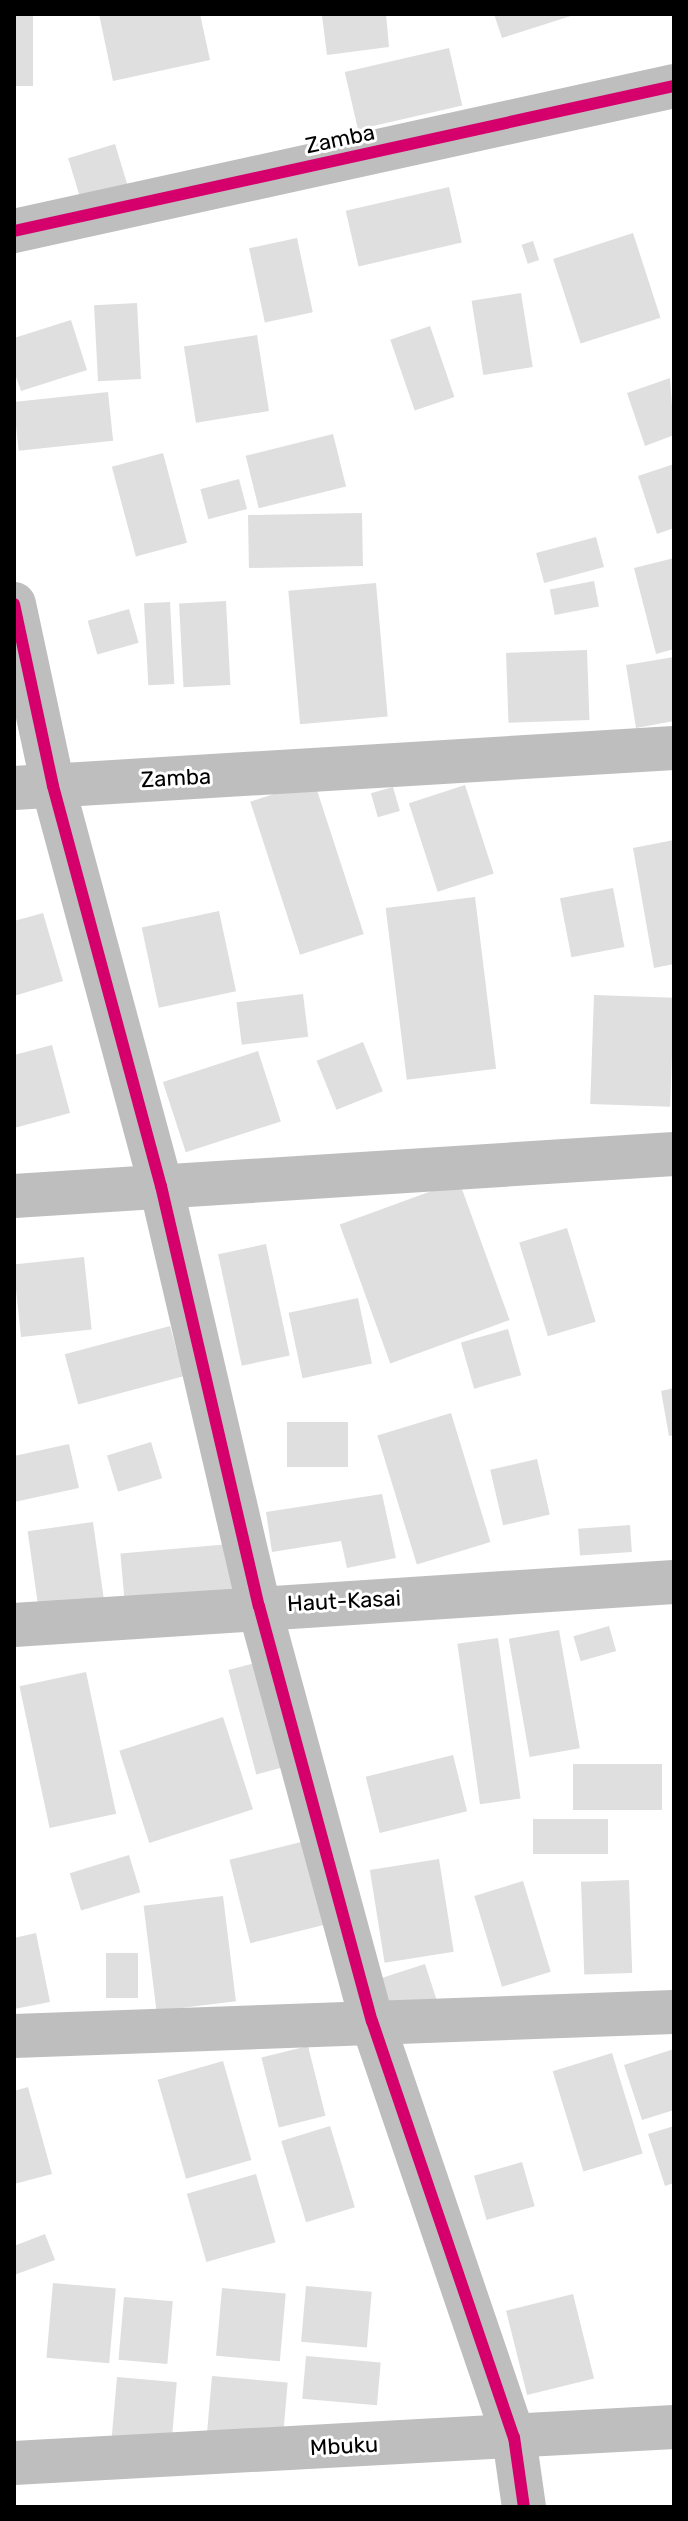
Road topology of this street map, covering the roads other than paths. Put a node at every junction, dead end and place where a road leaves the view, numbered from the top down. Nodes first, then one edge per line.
1 (674, 86) edge
2 (14, 231) edge
3 (14, 604) edge
4 (674, 748) edge
5 (33, 787) edge
6 (674, 1154) edge
7 (161, 1186) junction
8 (14, 1196) edge
9 (674, 1582) edge
10 (259, 1606) junction
11 (14, 1625) edge
12 (674, 2012) edge
13 (372, 2021) junction
14 (14, 2036) edge
15 (674, 2427) edge
16 (514, 2437) junction
17 (14, 2463) edge
18 (524, 2507) edge

1 - 2 street, Zamba
3 - 5 street
4 - 5 street, Zamba
5 - 7 street
6 - 7 street
7 - 8 street
7 - 10 street
9 - 10 street, Haut-Kasai
10 - 11 street, Haut-Kasai
10 - 13 street
12 - 13 street
13 - 14 street
13 - 16 street
15 - 16 street, Mbuku
16 - 17 street, Mbuku
16 - 18 street

